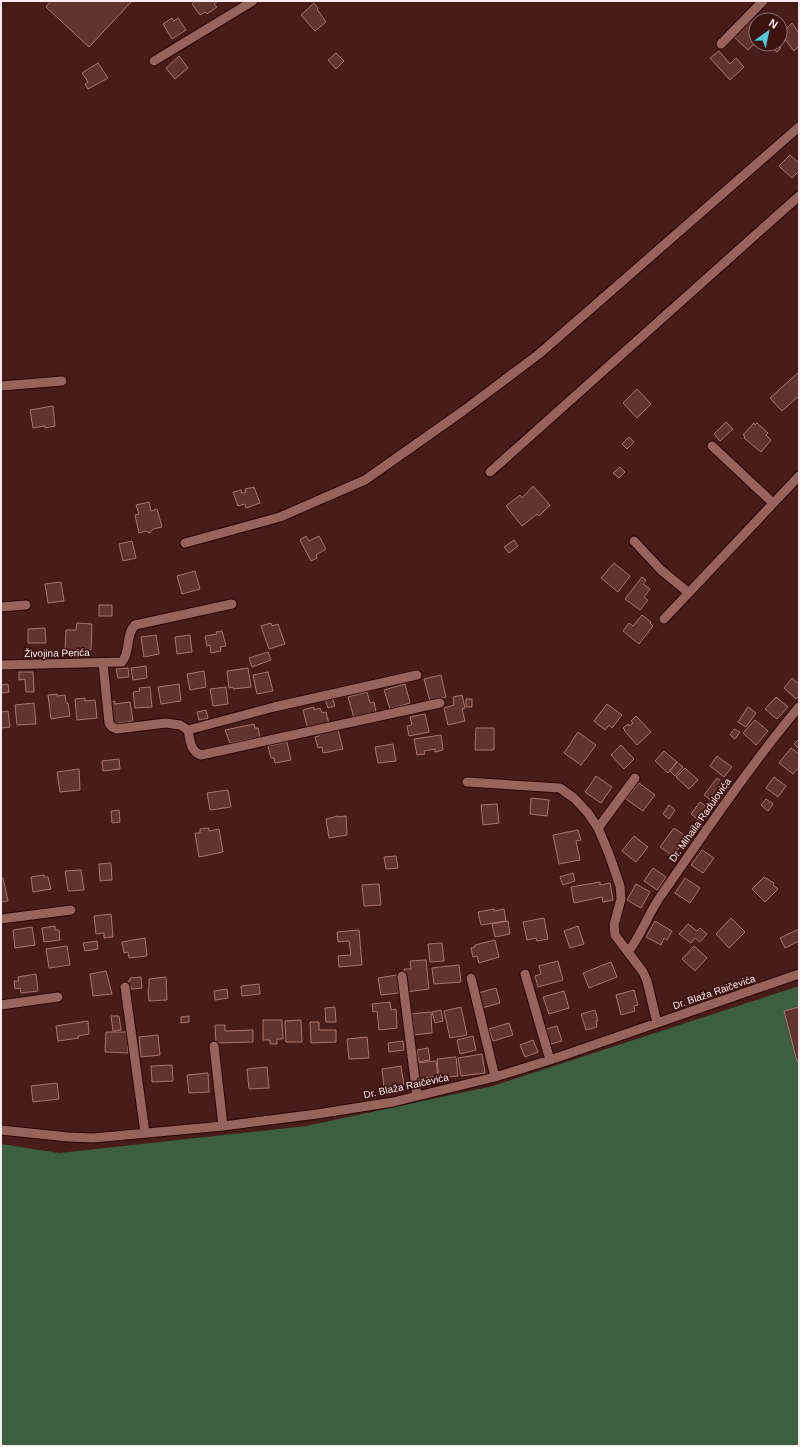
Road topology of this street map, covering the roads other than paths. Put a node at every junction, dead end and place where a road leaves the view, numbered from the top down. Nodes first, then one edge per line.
1 (253, 1) edge
2 (763, 1) edge
3 (721, 44) dead end
4 (154, 61) dead end
5 (799, 127) edge
6 (799, 196) edge
7 (62, 381) dead end
8 (1, 386) edge
9 (712, 446) dead end
10 (490, 472) dead end
11 (799, 476) edge
12 (773, 504) junction
13 (634, 541) dead end
14 (185, 543) dead end
15 (689, 593) junction
16 (232, 604) dead end
17 (26, 605) dead end
18 (1, 607) edge
19 (664, 619) dead end
20 (103, 663) junction
21 (1, 664) edge
22 (417, 674) dead end
23 (440, 703) dead end
24 (799, 707) edge
25 (188, 730) junction
26 (635, 778) dead end
27 (467, 782) dead end
28 (598, 828) junction
29 (72, 910) dead end
30 (1, 920) edge
31 (628, 952) junction
32 (525, 974) dead end
33 (799, 974) edge
34 (402, 976) dead end
35 (471, 978) dead end
36 (125, 987) dead end
37 (58, 997) dead end
38 (1, 1005) edge
39 (657, 1023) junction
40 (214, 1046) dead end
41 (550, 1060) junction
42 (496, 1077) junction
43 (417, 1096) junction
44 (223, 1126) junction
45 (1, 1130) edge
46 (145, 1133) junction

1 - 4 street
2 - 3 street
5 - 14 street
6 - 10 street
7 - 8 street
9 - 12 street
11 - 12 street
12 - 15 street
13 - 15 street
15 - 19 street
16 - 20 street, Živojina Perića
17 - 18 street
20 - 21 street, Živojina Perića
20 - 25 street
22 - 25 street
23 - 25 street
24 - 31 street, Dr. Mihaila Radulovića
26 - 28 street
27 - 28 street
28 - 31 street
29 - 30 street
31 - 39 street
32 - 41 street
33 - 39 street, Dr. Blaža Raičevića
34 - 43 street
35 - 42 street
36 - 46 street
37 - 38 street
39 - 41 street, Dr. Blaža Raičevića
40 - 44 street
41 - 42 street, Dr. Blaža Raičevića
42 - 43 street, Dr. Blaža Raičevića
43 - 44 street, Dr. Blaža Raičevića
44 - 46 street, Dr. Blaža Raičevića
45 - 46 street, Dr. Blaža Raičevića

